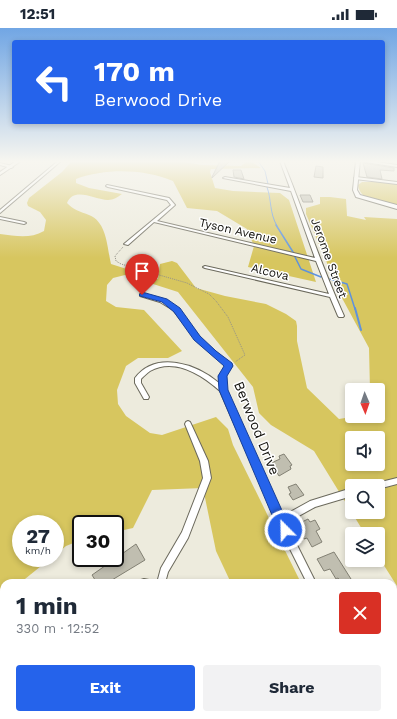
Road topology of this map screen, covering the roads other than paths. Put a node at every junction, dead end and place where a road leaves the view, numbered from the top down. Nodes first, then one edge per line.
1 (22, 193) edge
2 (144, 193) edge
3 (294, 193) edge
4 (357, 193) edge
5 (397, 207) edge
6 (0, 212) edge
7 (0, 218) edge
8 (153, 221) junction
9 (24, 223) dead end
10 (126, 244) road end
11 (319, 260) junction
12 (205, 267) dead end
13 (142, 295) dead end
14 (332, 296) junction
15 (341, 316) dead end
16 (223, 390) junction
17 (146, 397) dead end
18 (188, 424) dead end
19 (397, 481) edge
20 (385, 484) edge
21 (345, 494) edge
22 (281, 521) junction
23 (162, 579) edge
24 (310, 579) edge

1 - 6 street
2 - 8 street
3 - 11 street, Jerome Street
4 - 5 street
7 - 9 street
8 - 10 street
8 - 11 street, Tyson Avenue
11 - 14 street, Jerome Street
12 - 14 street, Alcova
13 - 16 street, Berwood Drive
14 - 15 street, Jerome Street
16 - 17 street
16 - 22 street, Berwood Drive
18 - 23 street
19 - 20 street
21 - 22 street
22 - 24 street, Berwood Drive

